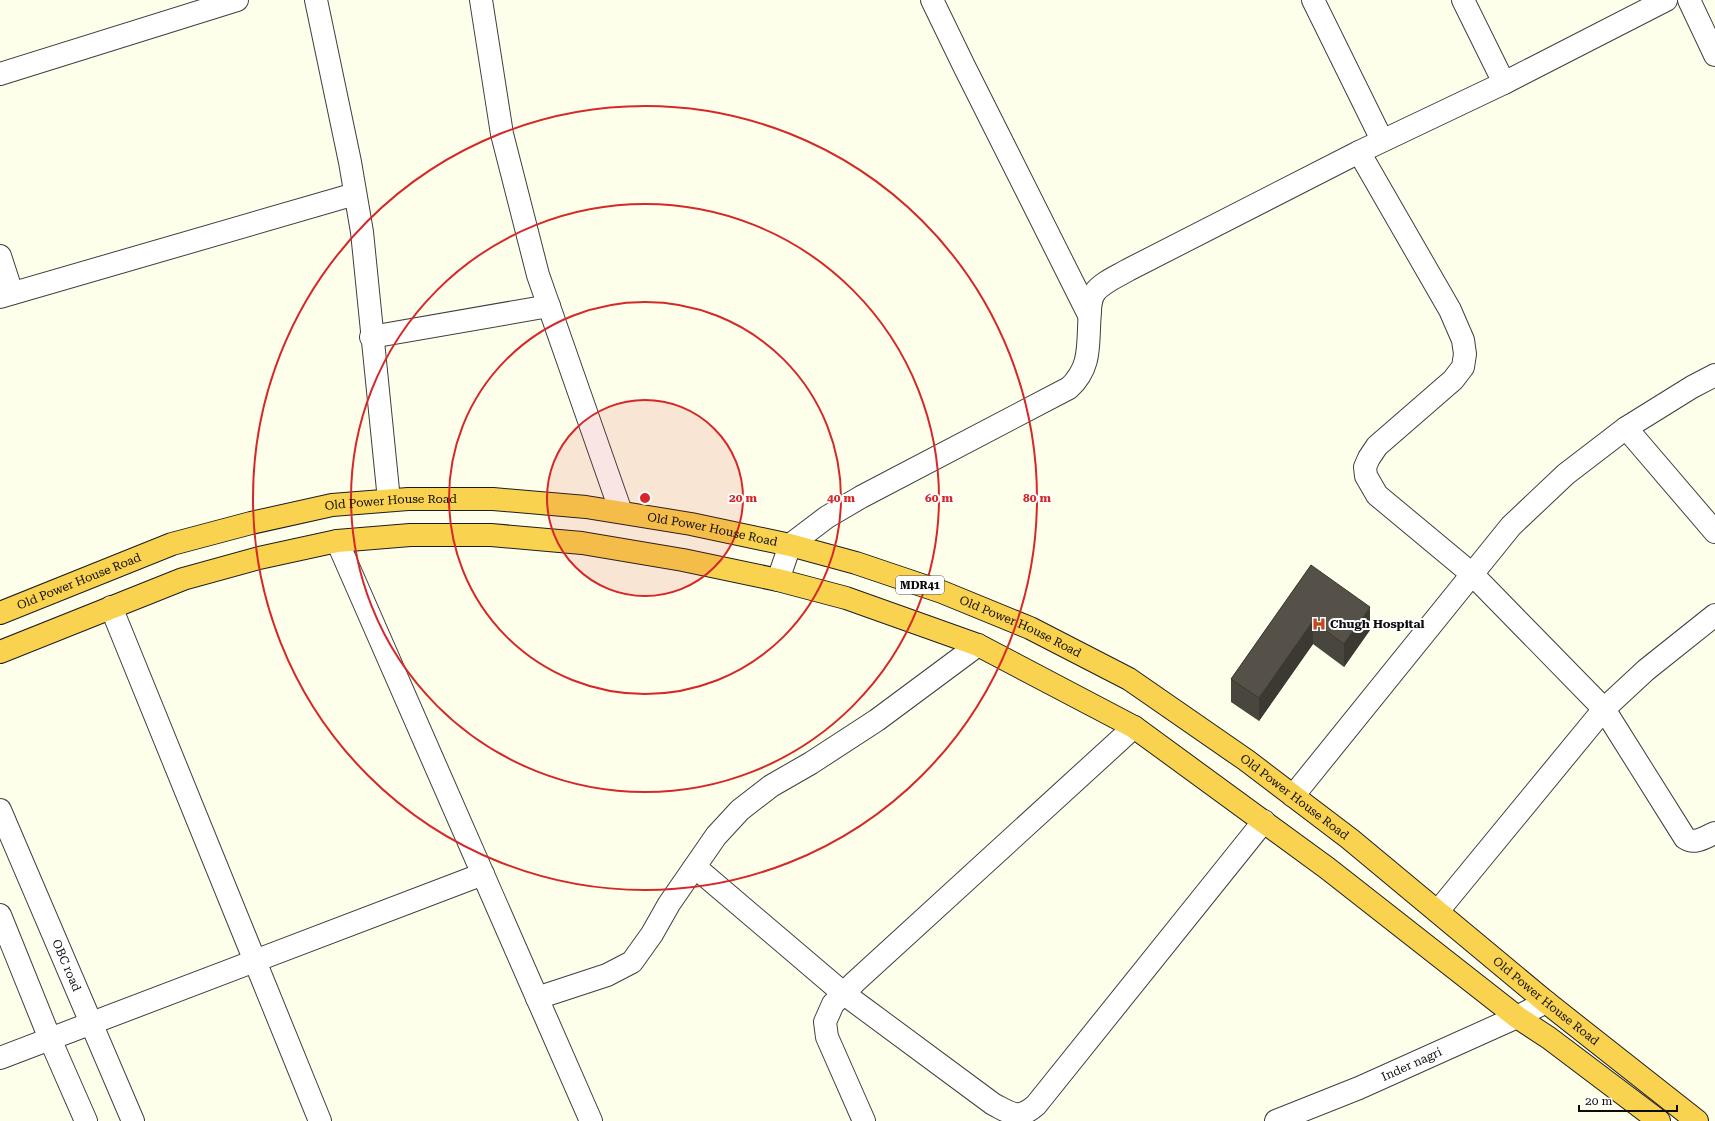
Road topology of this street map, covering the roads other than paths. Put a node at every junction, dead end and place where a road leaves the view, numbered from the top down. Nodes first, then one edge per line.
1 (237, 0) edge
2 (316, 0) edge
3 (481, 0) edge
4 (932, 0) edge
5 (1313, 0) edge
6 (1463, 0) edge
7 (1666, 0) edge
8 (1689, 0) edge
9 (1715, 55) edge
10 (0, 74) edge
11 (1504, 83) junction
12 (1382, 140) junction
13 (1359, 152) junction
14 (356, 194) junction
15 (0, 256) edge
16 (6, 295) edge
17 (549, 306) junction
18 (1089, 315) junction
19 (371, 337) junction
20 (1715, 375) edge
21 (1626, 428) junction
22 (389, 500) junction
23 (621, 512) junction
24 (1715, 532) edge
25 (337, 541) junction
26 (790, 545) junction
27 (1472, 574) junction
28 (778, 580) junction
29 (111, 608) junction
30 (0, 613) edge
31 (1715, 616) edge
32 (978, 645) junction
33 (0, 652) edge
34 (1604, 709) junction
35 (1134, 727) junction
36 (1292, 796) junction
37 (0, 810) edge
38 (1264, 821) junction
39 (1715, 832) edge
40 (695, 867) junction
41 (482, 874) junction
42 (1438, 911) junction
43 (0, 914) edge
44 (255, 962) junction
45 (843, 993) junction
46 (537, 998) junction
47 (1546, 1002) junction
48 (1517, 1017) junction
49 (92, 1024) junction
50 (50, 1039) junction
51 (0, 1058) edge
52 (86, 1121) edge
53 (133, 1121) edge
54 (320, 1121) edge
55 (590, 1121) edge
56 (864, 1121) edge
57 (1276, 1121) edge
58 (1659, 1121) edge
59 (1697, 1121) edge

1 - 10 street
2 - 14 street
3 - 17 street
4 - 18 street
5 - 12 street
6 - 11 street
7 - 11 street
8 - 9 street
11 - 12 street
12 - 13 street
13 - 18 street
13 - 27 street
14 - 16 street
14 - 19 street
15 - 16 street
17 - 19 street
17 - 23 street
18 - 26 street
19 - 22 street
20 - 21 street
21 - 24 street
21 - 27 street
22 - 23 highway, Old Power House Road / MDR41
22 - 30 highway, Old Power House Road / MDR41
23 - 26 highway, Old Power House Road / MDR41
25 - 28 highway
25 - 29 highway
25 - 41 street
26 - 28 street
26 - 36 highway, Old Power House Road / MDR41
27 - 34 street
27 - 36 street
28 - 32 highway
29 - 33 highway
29 - 44 street
31 - 34 street
32 - 35 highway
32 - 40 street
34 - 39 street
34 - 42 street
35 - 38 highway
35 - 45 street
36 - 42 highway, Old Power House Road / MDR41
37 - 49 street, OBC road
38 - 45 street
38 - 48 highway
40 - 45 street
40 - 46 street
41 - 44 street
41 - 46 street
42 - 47 highway, Old Power House Road / MDR41
43 - 50 street
44 - 49 street
44 - 54 street
45 - 56 street
46 - 55 street
47 - 48 street, Inder nagri
47 - 59 highway, Old Power House Road / MDR41
48 - 57 street, Inder nagri
48 - 58 highway
49 - 50 street
49 - 53 street, OBC road
50 - 51 street
50 - 52 street

